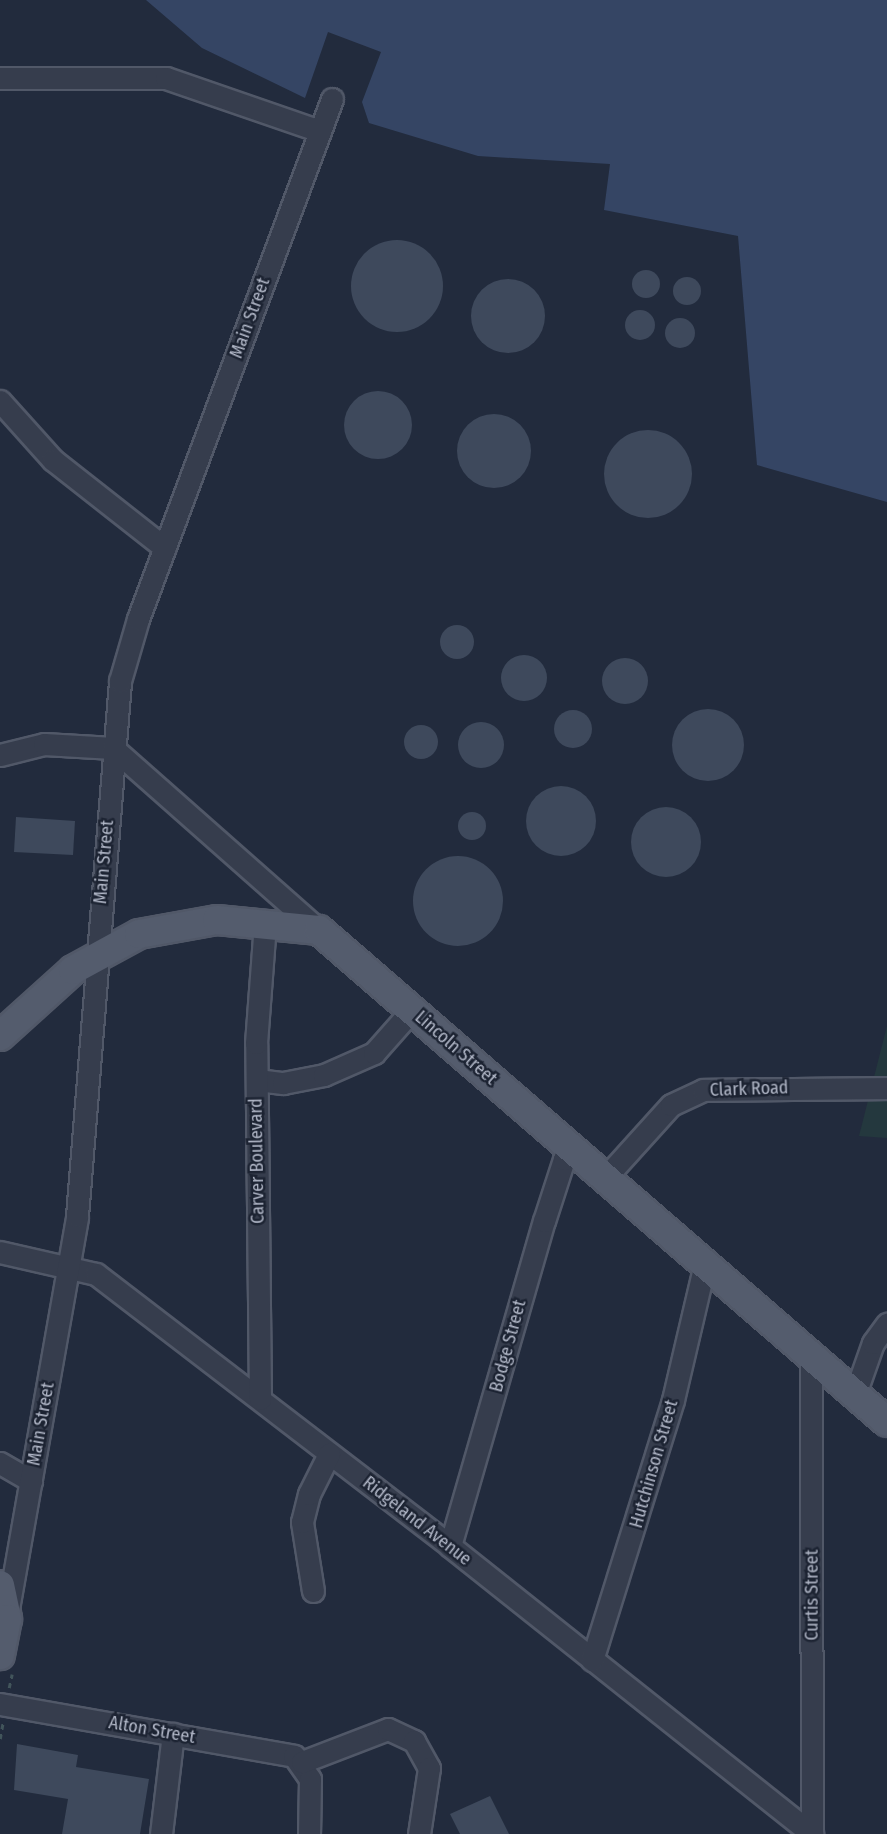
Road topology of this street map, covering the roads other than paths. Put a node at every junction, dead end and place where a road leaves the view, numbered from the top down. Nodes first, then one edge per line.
1 (0, 78) edge
2 (332, 99) dead end
3 (320, 131) junction
4 (0, 401) edge
5 (165, 548) junction
6 (113, 748) junction
7 (0, 755) edge
8 (265, 923) junction
9 (319, 930) junction
10 (97, 952) junction
11 (412, 1010) junction
12 (0, 1036) edge
13 (257, 1080) junction
14 (887, 1088) edge
15 (572, 1149) junction
16 (605, 1178) junction
17 (0, 1252) edge
18 (705, 1264) junction
19 (69, 1265) junction
20 (887, 1324) edge
21 (811, 1356) junction
22 (855, 1394) junction
23 (260, 1399) junction
24 (887, 1422) edge
25 (329, 1454) junction
26 (0, 1463) edge
27 (31, 1481) junction
28 (450, 1546) junction
29 (0, 1585) edge
30 (313, 1591) dead end
31 (7, 1619) junction
32 (0, 1654) edge
33 (592, 1660) junction
34 (0, 1704) edge
35 (173, 1734) junction
36 (302, 1762) junction
37 (161, 1834) edge
38 (309, 1834) edge
39 (419, 1834) edge
40 (812, 1834) edge

1 - 3 street
2 - 3 street, Main Street
3 - 5 street, Main Street
4 - 5 street
5 - 6 street, Main Street
6 - 7 street
6 - 9 street, Lincoln Street
6 - 10 street, Main Street
8 - 9 main road
8 - 10 main road
8 - 13 street, Carver Boulevard
9 - 11 main road, Lincoln Street
10 - 12 main road
10 - 19 street, Main Street
11 - 13 street
11 - 15 main road, Lincoln Street
13 - 23 street, Carver Boulevard
14 - 16 street, Clark Road
15 - 16 main road, Lincoln Street
15 - 28 street, Bodge Street
16 - 18 main road, Lincoln Street
17 - 19 street, Ridgeland Avenue
18 - 21 main road, Lincoln Street
18 - 33 street, Hutchinson Street
19 - 23 street, Ridgeland Avenue
19 - 27 street, Main Street
20 - 22 street
21 - 22 main road, Lincoln Street
21 - 40 street, Curtis Street
22 - 24 main road, Lincoln Street
23 - 25 street, Ridgeland Avenue
25 - 28 street, Ridgeland Avenue
25 - 30 street
26 - 27 street
27 - 31 street, Main Street
28 - 33 street, Ridgeland Avenue
29 - 31 main road
31 - 32 main road, Main Street
33 - 40 street, Ridgeland Avenue
34 - 35 street, Alton Street
35 - 36 street, Alton Street
35 - 37 street
36 - 38 street
36 - 39 street

